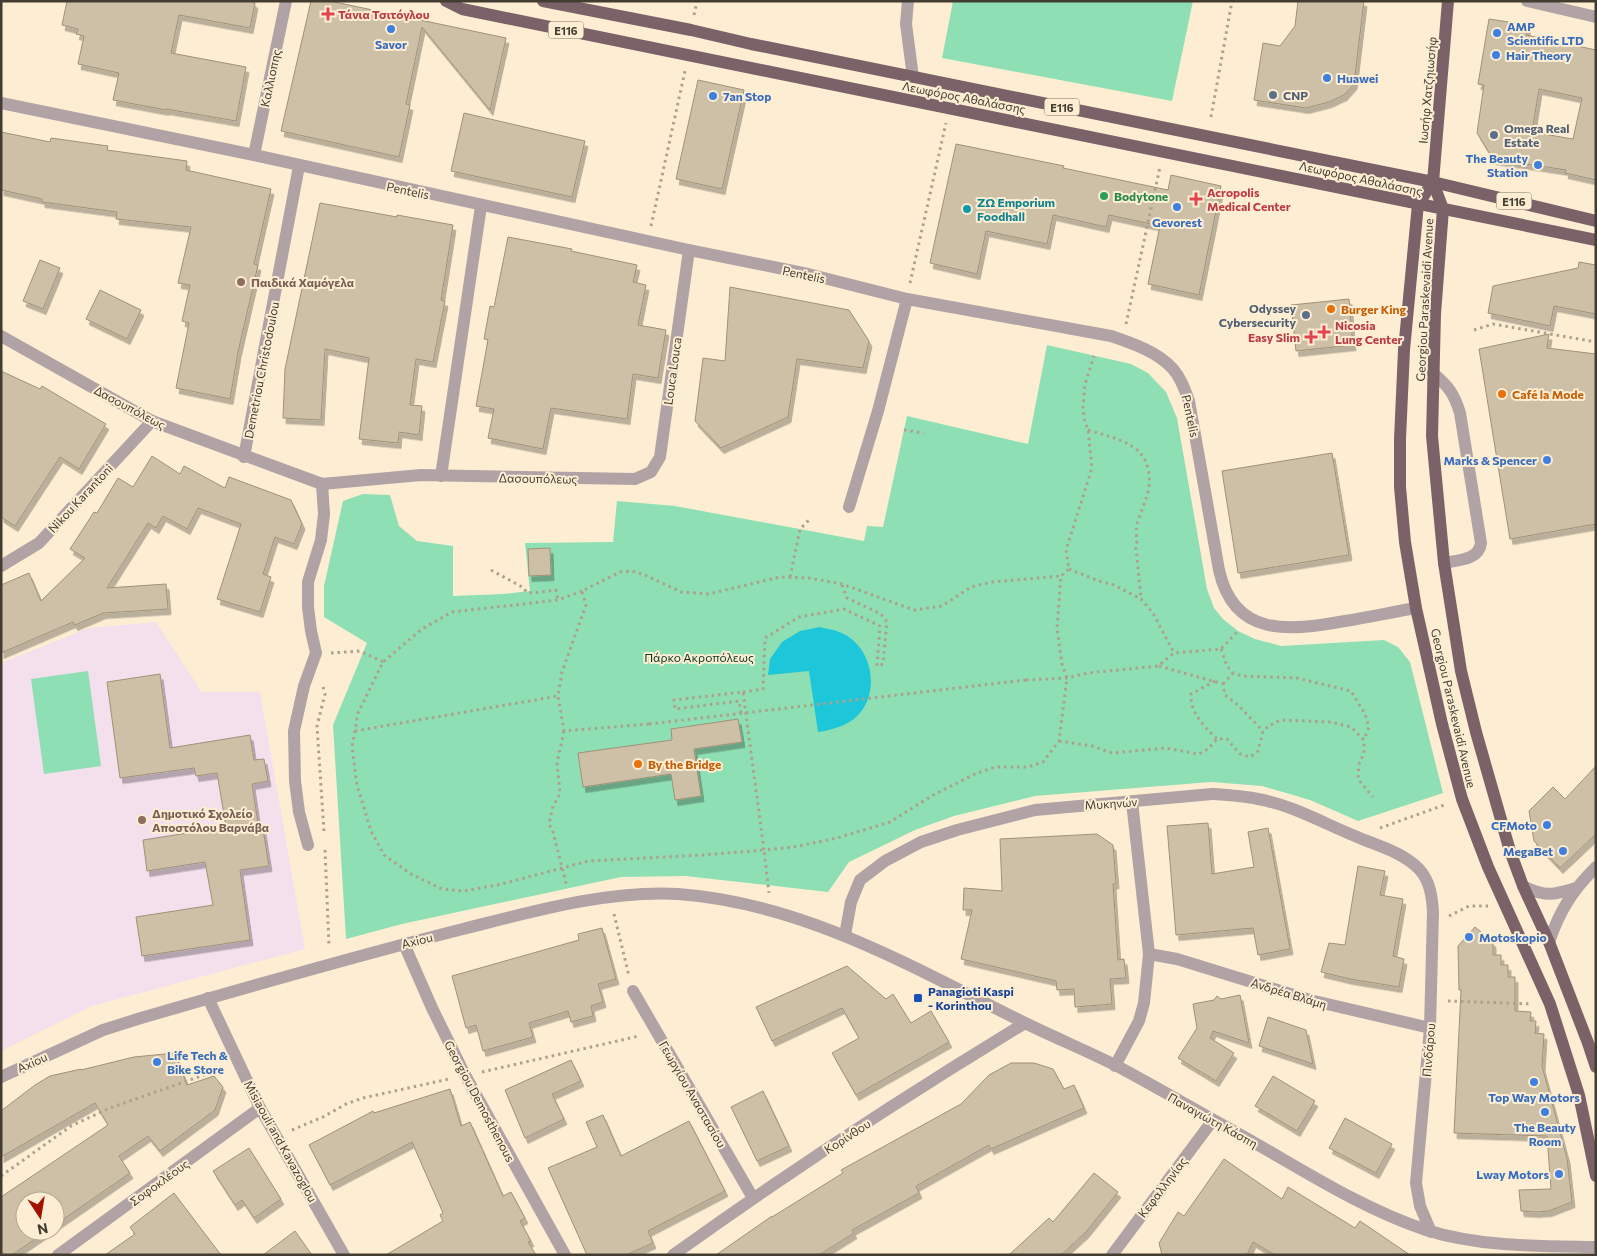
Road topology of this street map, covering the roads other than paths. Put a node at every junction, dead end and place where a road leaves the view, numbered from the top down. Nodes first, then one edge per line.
1 (286, 1) edge
2 (446, 1) edge
3 (543, 1) edge
4 (908, 1) edge
5 (1448, 1) edge
6 (1527, 1) edge
7 (1596, 17) edge
8 (913, 77) junction
9 (1, 103) edge
10 (254, 155) junction
11 (299, 166) junction
12 (1433, 182) junction
13 (1418, 204) junction
14 (481, 206) junction
15 (1444, 209) junction
16 (1596, 221) edge
17 (1596, 240) edge
18 (689, 250) junction
19 (906, 299) junction
20 (1, 336) edge
21 (1433, 373) junction
22 (152, 421) junction
23 (244, 457) junction
24 (441, 476) junction
25 (635, 479) joint
26 (322, 484) junction
27 (849, 507) dead end
28 (1444, 562) junction
29 (1, 566) edge
30 (1416, 608) junction
31 (1132, 802) junction
32 (308, 845) dead end
33 (1596, 867) edge
34 (1419, 869) joint
35 (1523, 886) junction
36 (1576, 888) junction
37 (845, 935) junction
38 (1549, 942) junction
39 (404, 944) junction
40 (1149, 954) junction
41 (633, 991) road end
42 (208, 998) junction
43 (1025, 1023) junction
44 (1430, 1028) junction
45 (1115, 1066) junction
46 (1596, 1068) edge
47 (1, 1077) edge
48 (260, 1108) junction
49 (1213, 1120) junction
50 (1596, 1176) edge
51 (753, 1198) junction
52 (1431, 1232) junction
53 (1596, 1247) edge
54 (58, 1255) edge
55 (344, 1255) edge
56 (565, 1255) edge
57 (673, 1255) edge
58 (1112, 1255) edge

1 - 10 street, Καλλιοπης
2 - 13 main road, Λεωφόρος Αθαλάσσης / E116
3 - 8 main road, Λεωφόρος Αθαλάσσης / E116
4 - 8 street
5 - 12 main road, Ιωσήφ Χατζηιωσήφ
6 - 7 street
8 - 12 main road, Λεωφόρος Αθαλάσσης / E116
9 - 10 street, Pentelis
10 - 11 street, Pentelis
11 - 14 street, Pentelis
11 - 23 street, Demetriou Christodoulou
12 - 13 main road, Georgiou Paraskevaidi Avenue
12 - 15 main road, Georgiou Paraskevaidi Avenue
12 - 16 main road, Λεωφόρος Αθαλάσσης / E116
13 - 15 main road, Λεωφόρος Αθαλάσσης / E116
13 - 30 main road, Georgiou Paraskevaidi Avenue
14 - 18 street, Pentelis
14 - 24 street
15 - 17 main road, Λεωφόρος Αθαλάσσης / E116
15 - 21 main road, Georgiou Paraskevaidi Avenue
18 - 19 street, Pentelis
18 - 25 street, Louca Louca
19 - 27 street
19 - 30 street, Pentelis
20 - 22 street, Δασουπόλεως
21 - 28 main road, Georgiou Paraskevaidi Avenue
21 - 28 street
22 - 23 street, Δασουπόλεως
22 - 29 street, Nikou Karantoni
23 - 26 street, Δασουπόλεως
24 - 25 street, Δασουπόλεως
24 - 26 street, Δασουπόλεως
26 - 32 street
28 - 35 main road, Georgiou Paraskevaidi Avenue
30 - 50 main road, Georgiou Paraskevaidi Avenue
31 - 34 street, Μυκηνών
31 - 37 street, Μυκηνών
31 - 40 street
33 - 36 street
34 - 44 street, Πινδάρου
35 - 36 street
35 - 38 main road, Georgiou Paraskevaidi Avenue
36 - 38 street
37 - 39 street, Axiou
37 - 43 street, Παναγιώτη Κάσπη
38 - 46 main road, Georgiou Paraskevaidi Avenue
39 - 42 street, Axiou
39 - 56 street, Georgiou Demosthenous
40 - 44 street, Ανδρέα Βλάμη
40 - 45 street
41 - 51 street, Γεωργίου Αναστασίου
42 - 47 street, Axiou
42 - 48 street, Misiaouli and Kavazoglou
43 - 45 street, Παναγιώτη Κάσπη
43 - 51 street, Κορίνθου
44 - 52 street, Πινδάρου
45 - 49 street, Παναγιώτη Κάσπη
48 - 54 street, Σοφοκλέους
48 - 55 street, Misiaouli and Kavazoglou
49 - 52 street, Παναγιώτη Κάσπη
49 - 58 street, Κεφαλληνίας
51 - 57 street, Κορίνθου
52 - 53 street, Παναγιώτη Κάσπη

